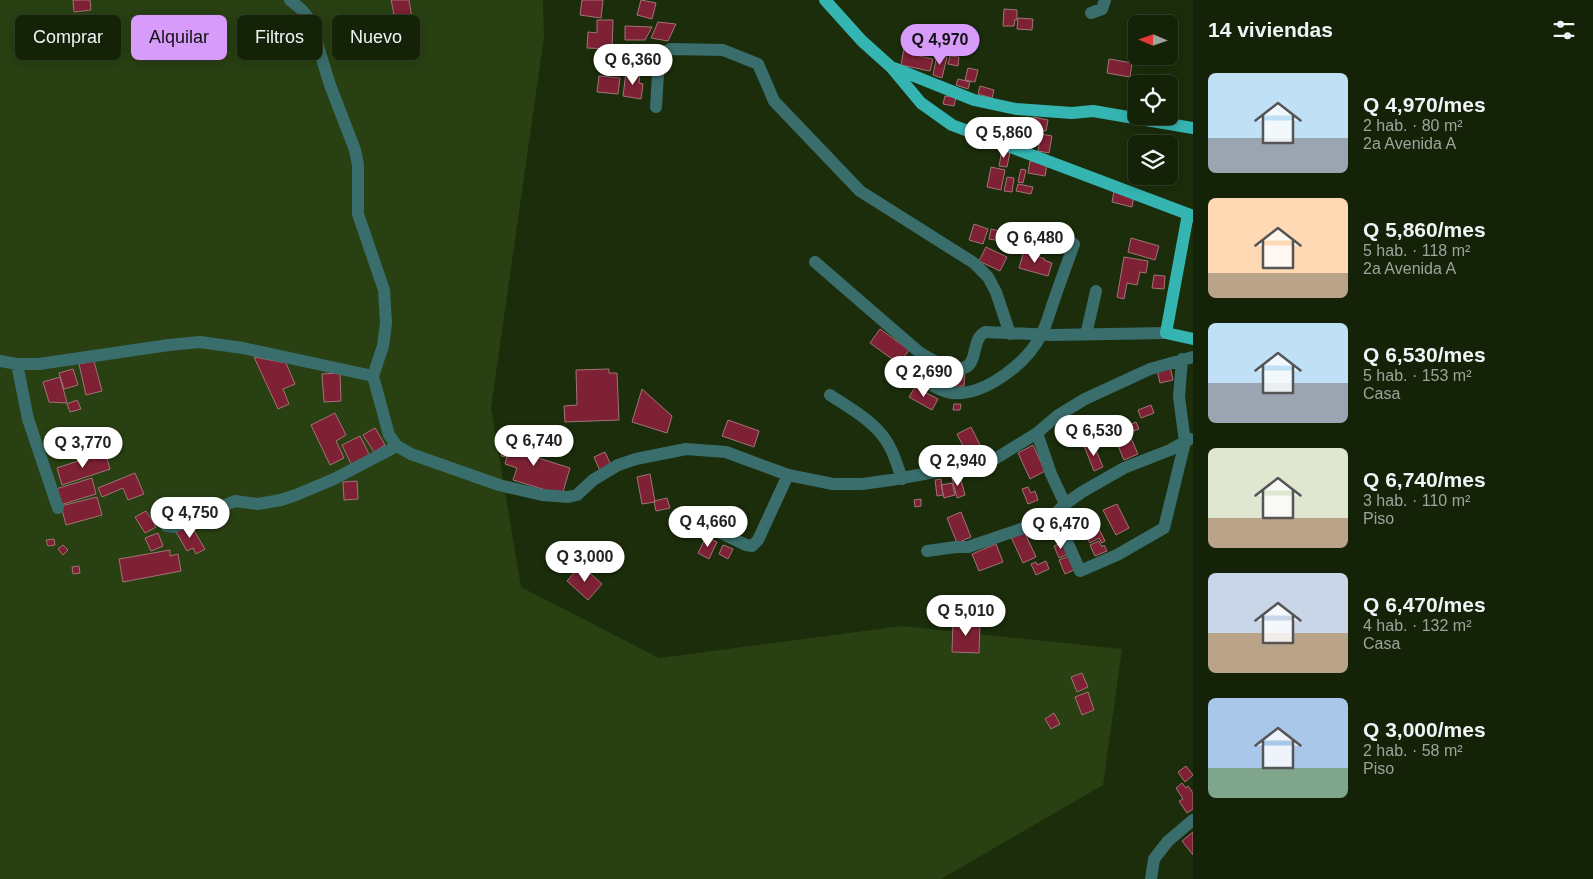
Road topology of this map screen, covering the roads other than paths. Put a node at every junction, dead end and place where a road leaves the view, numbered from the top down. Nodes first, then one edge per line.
1 (290, 0) edge
2 (825, 0) edge
3 (1105, 0) edge
4 (1091, 13) dead end
5 (891, 67) junction
6 (656, 107) dead end
7 (1193, 128) edge
8 (1190, 215) edge
9 (1074, 244) dead end
10 (815, 262) dead end
11 (1096, 291) dead end
12 (1166, 333) junction
13 (1010, 334) junction
14 (1041, 335) junction
15 (1086, 335) junction
16 (1193, 339) edge
17 (1188, 358) edge
18 (0, 361) edge
19 (17, 364) junction
20 (911, 371) dead end
21 (373, 376) junction
22 (830, 395) dead end
23 (1037, 433) junction
24 (1189, 440) edge
25 (397, 446) junction
26 (788, 475) junction
27 (902, 479) junction
28 (1065, 504) junction
29 (58, 508) dead end
30 (1055, 514) junction
31 (684, 515) dead end
32 (163, 520) dead end
33 (927, 552) dead end
34 (1193, 820) edge
35 (1151, 879) edge

1 - 21 street
2 - 5 main road
3 - 4 street
5 - 7 main road
5 - 8 main road
6 - 13 street
8 - 12 main road
9 - 14 street
10 - 13 street
11 - 15 street
12 - 15 street
12 - 16 main road
13 - 14 street
14 - 15 street
14 - 20 street
17 - 23 street
17 - 24 street
18 - 19 street
19 - 21 street
19 - 29 street
21 - 25 street
22 - 27 street
23 - 27 street
23 - 28 street
24 - 28 street
24 - 30 street
25 - 26 street
25 - 32 street
26 - 27 street
26 - 31 street
28 - 30 street
30 - 33 street
34 - 35 street

